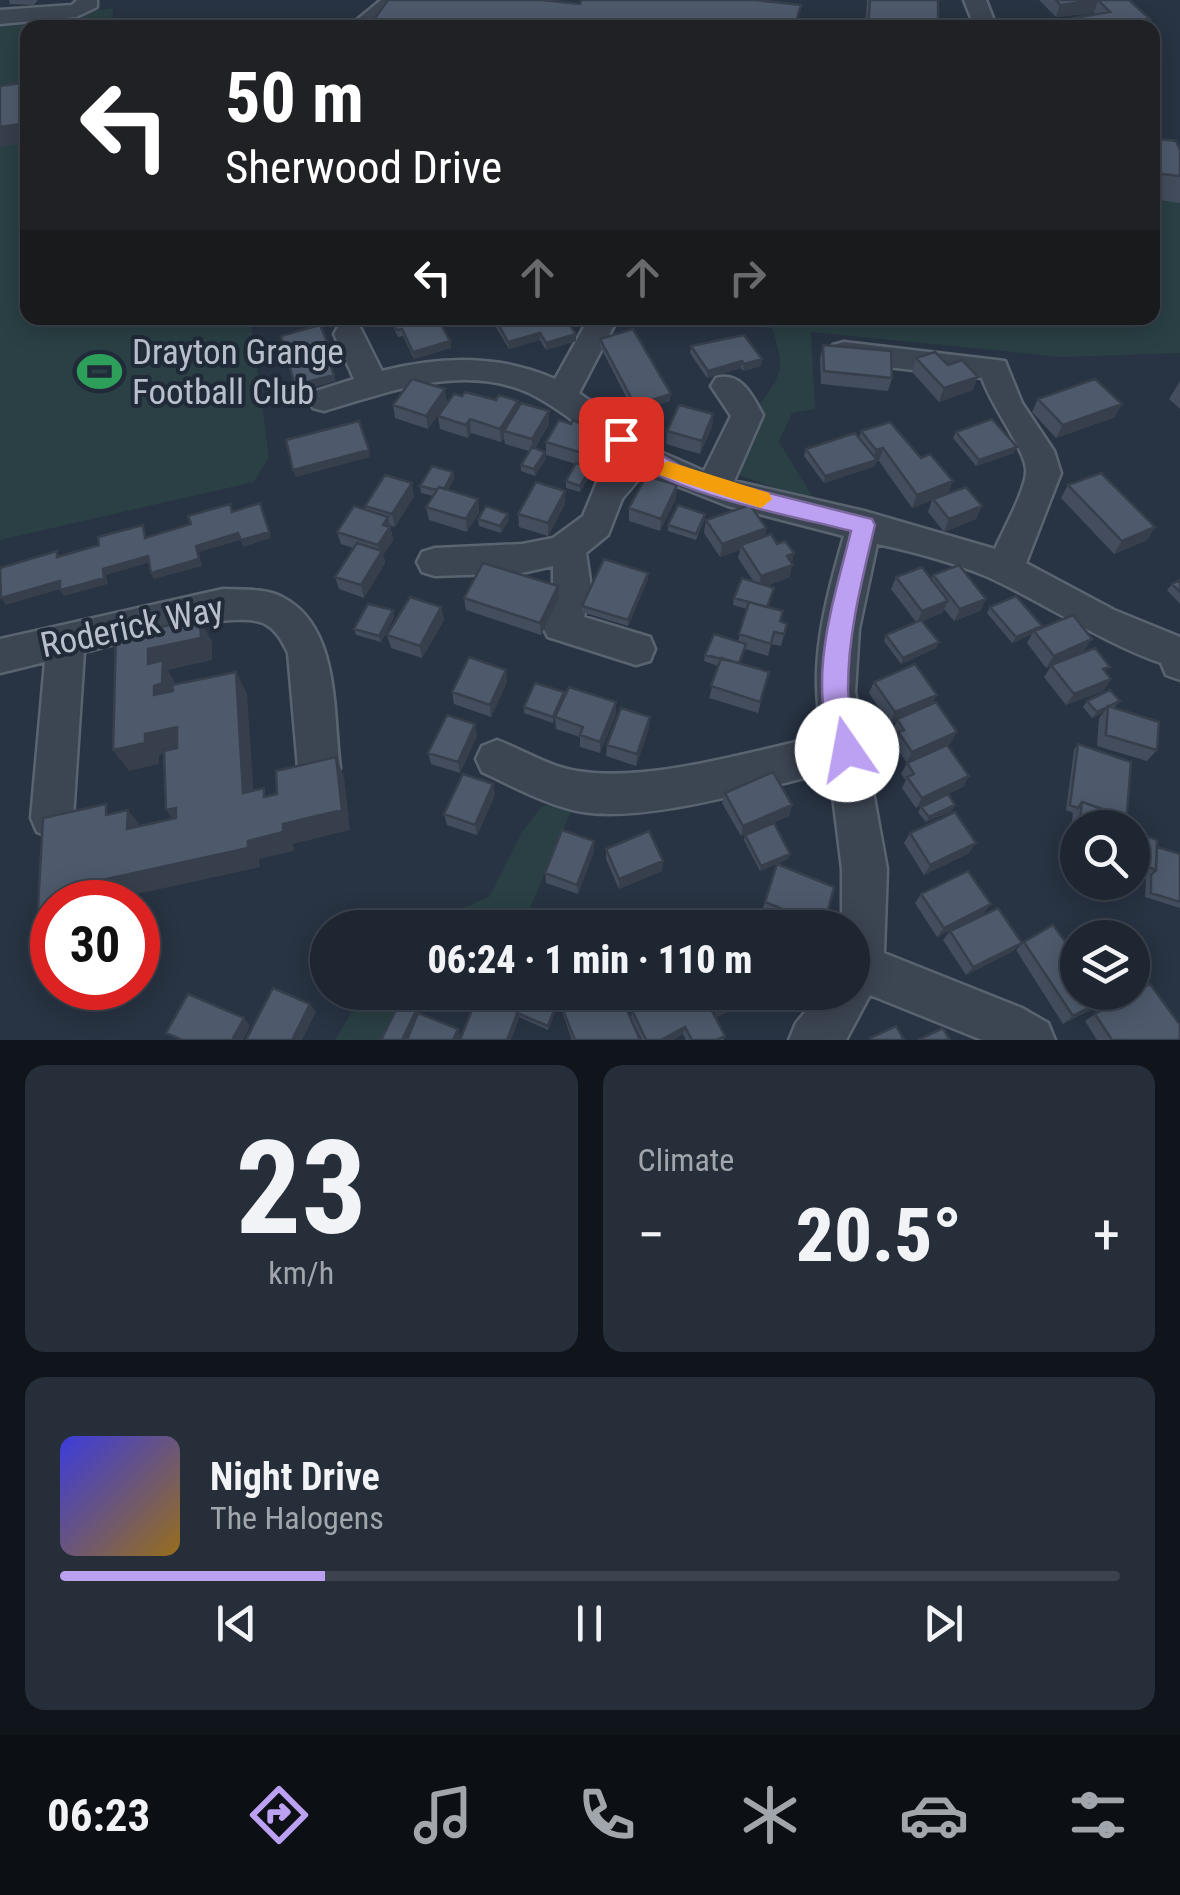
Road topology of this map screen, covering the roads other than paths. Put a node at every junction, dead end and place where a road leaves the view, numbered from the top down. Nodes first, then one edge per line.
1 (88, 0) edge
2 (394, 0) edge
3 (0, 17) edge
4 (368, 20) edge
5 (599, 325) edge
6 (350, 334) dead end
7 (830, 350) edge
8 (372, 384) junction
9 (726, 386) dead end
10 (562, 395) junction
11 (324, 400) dead end
12 (640, 455) junction
13 (714, 486) junction
14 (864, 525) junction
15 (567, 548) junction
16 (435, 562) dead end
17 (1006, 568) junction
18 (66, 639) junction
19 (636, 649) dead end
20 (0, 656) edge
21 (1180, 657) edge
22 (847, 750) junction
23 (497, 758) dead end
24 (319, 768) edge
25 (52, 818) edge
26 (864, 910) edge
27 (870, 985) edge
28 (839, 1010) edge
29 (813, 1040) edge
30 (1031, 1040) edge

1 - 3 street
2 - 4 street
5 - 10 street
6 - 8 street
7 - 17 street
8 - 10 street
8 - 11 street
9 - 13 street
10 - 12 street
12 - 13 street
12 - 15 street
13 - 14 street
14 - 17 street
14 - 22 street
15 - 16 street
15 - 19 street
17 - 21 street
18 - 20 street, Roderick Way
18 - 24 street, Roderick Way
18 - 25 street
22 - 23 street
22 - 26 street
27 - 30 street
28 - 29 street

